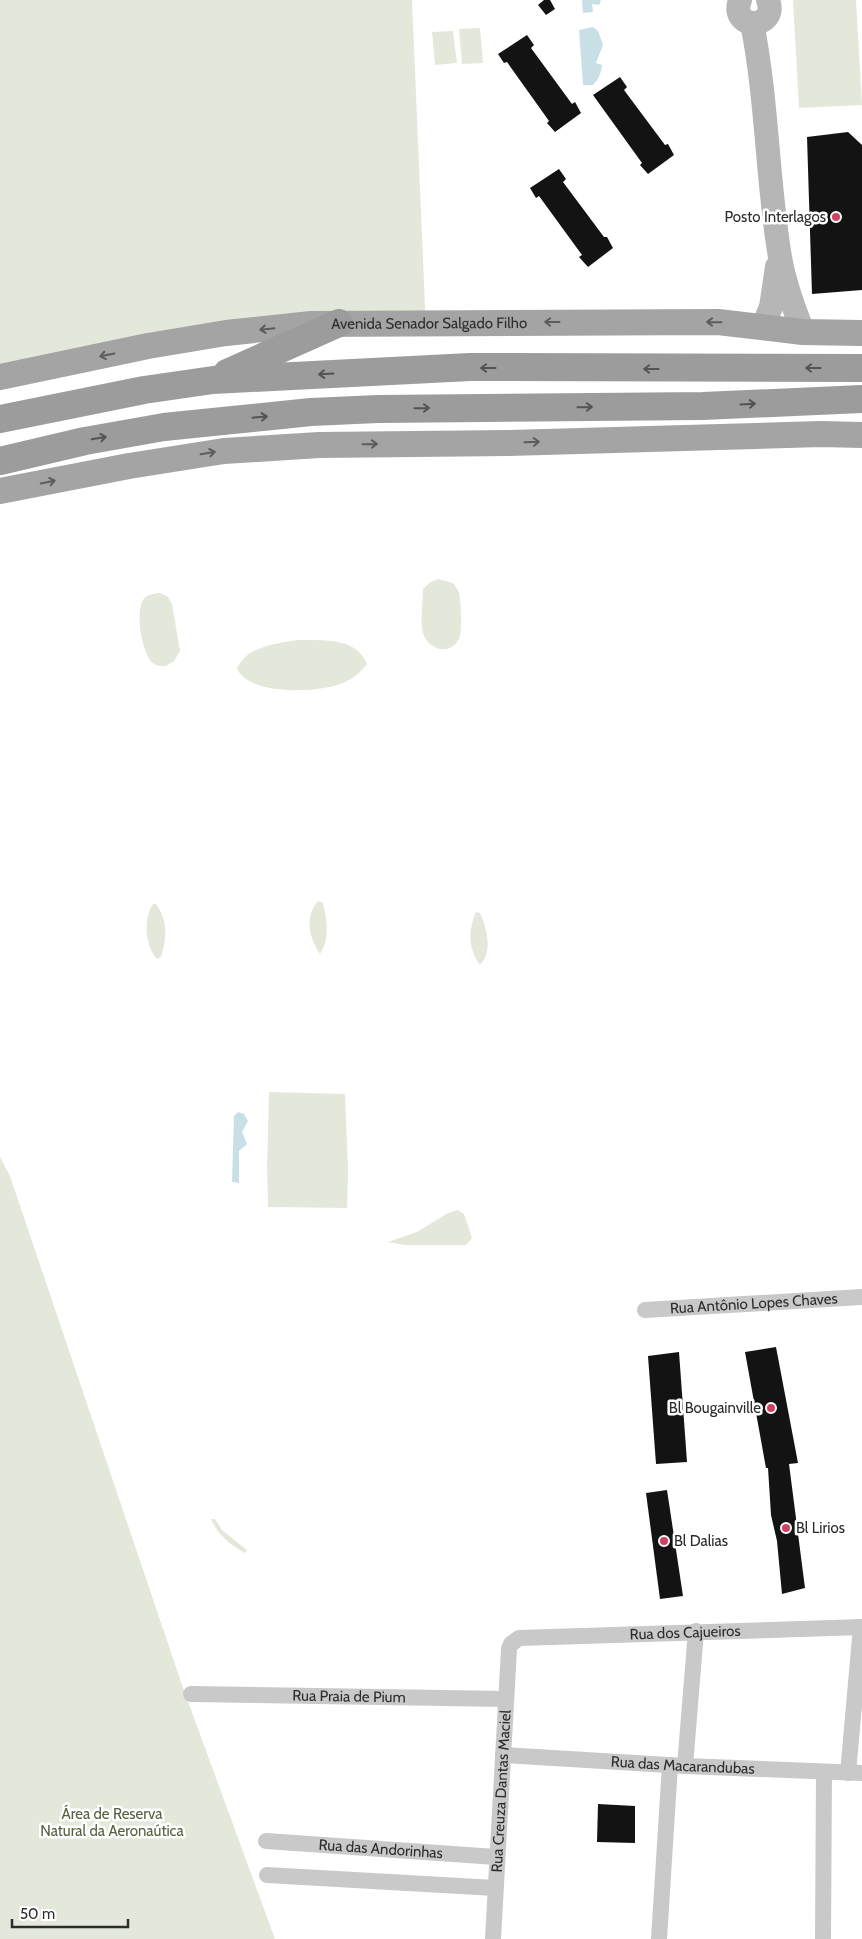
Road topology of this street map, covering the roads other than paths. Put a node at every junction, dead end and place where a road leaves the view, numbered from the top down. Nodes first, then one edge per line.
1 (740, 0) edge
2 (761, 15) edge
3 (779, 252) junction
4 (340, 323) junction
5 (763, 326) junction
6 (803, 332) junction
7 (862, 332) edge
8 (862, 368) edge
9 (0, 378) edge
10 (213, 380) junction
11 (862, 399) edge
12 (0, 419) edge
13 (862, 435) edge
14 (0, 460) edge
15 (0, 491) edge
16 (862, 1297) edge
17 (645, 1310) dead end
18 (862, 1627) edge
19 (696, 1631) junction
20 (511, 1644) joint
21 (191, 1694) dead end
22 (506, 1699) junction
23 (503, 1755) junction
24 (678, 1766) junction
25 (824, 1772) junction
26 (855, 1773) edge
27 (266, 1842) dead end
28 (496, 1857) junction
29 (267, 1875) dead end
30 (495, 1888) junction
31 (493, 1939) edge
32 (658, 1939) edge
33 (823, 1939) edge

1 - 2 main road
2 - 3 main road
3 - 5 main road
3 - 6 main road
5 -> 4 main road, Avenida Senador Salgado Filho
4 -> 9 main road, Avenida Senador Salgado Filho
4 - 10 highway
5 - 6 main road, Avenida Senador Salgado Filho
6 - 7 main road, Avenida Senador Salgado Filho
8 -> 10 highway
10 - 12 highway
14 -> 11 highway
15 -> 13 main road
16 - 17 street, Rua Antônio Lopes Chaves
18 - 19 street, Rua dos Cajueiros
18 - 26 street
19 - 20 street, Rua dos Cajueiros
19 - 24 street
20 - 22 street, Rua Creuza Dantas Maciel
21 - 22 street, Rua Praia de Pium
22 - 23 street, Rua Creuza Dantas Maciel
23 - 24 street, Rua das Macarandubas
23 - 28 street, Rua Creuza Dantas Maciel
24 - 25 street, Rua das Macarandubas
24 - 32 street
25 - 26 street, Rua das Macarandubas
25 - 33 street
27 - 28 street, Rua das Andorinhas
28 - 30 street, Rua Creuza Dantas Maciel
29 - 30 street
30 - 31 street, Rua Creuza Dantas Maciel

